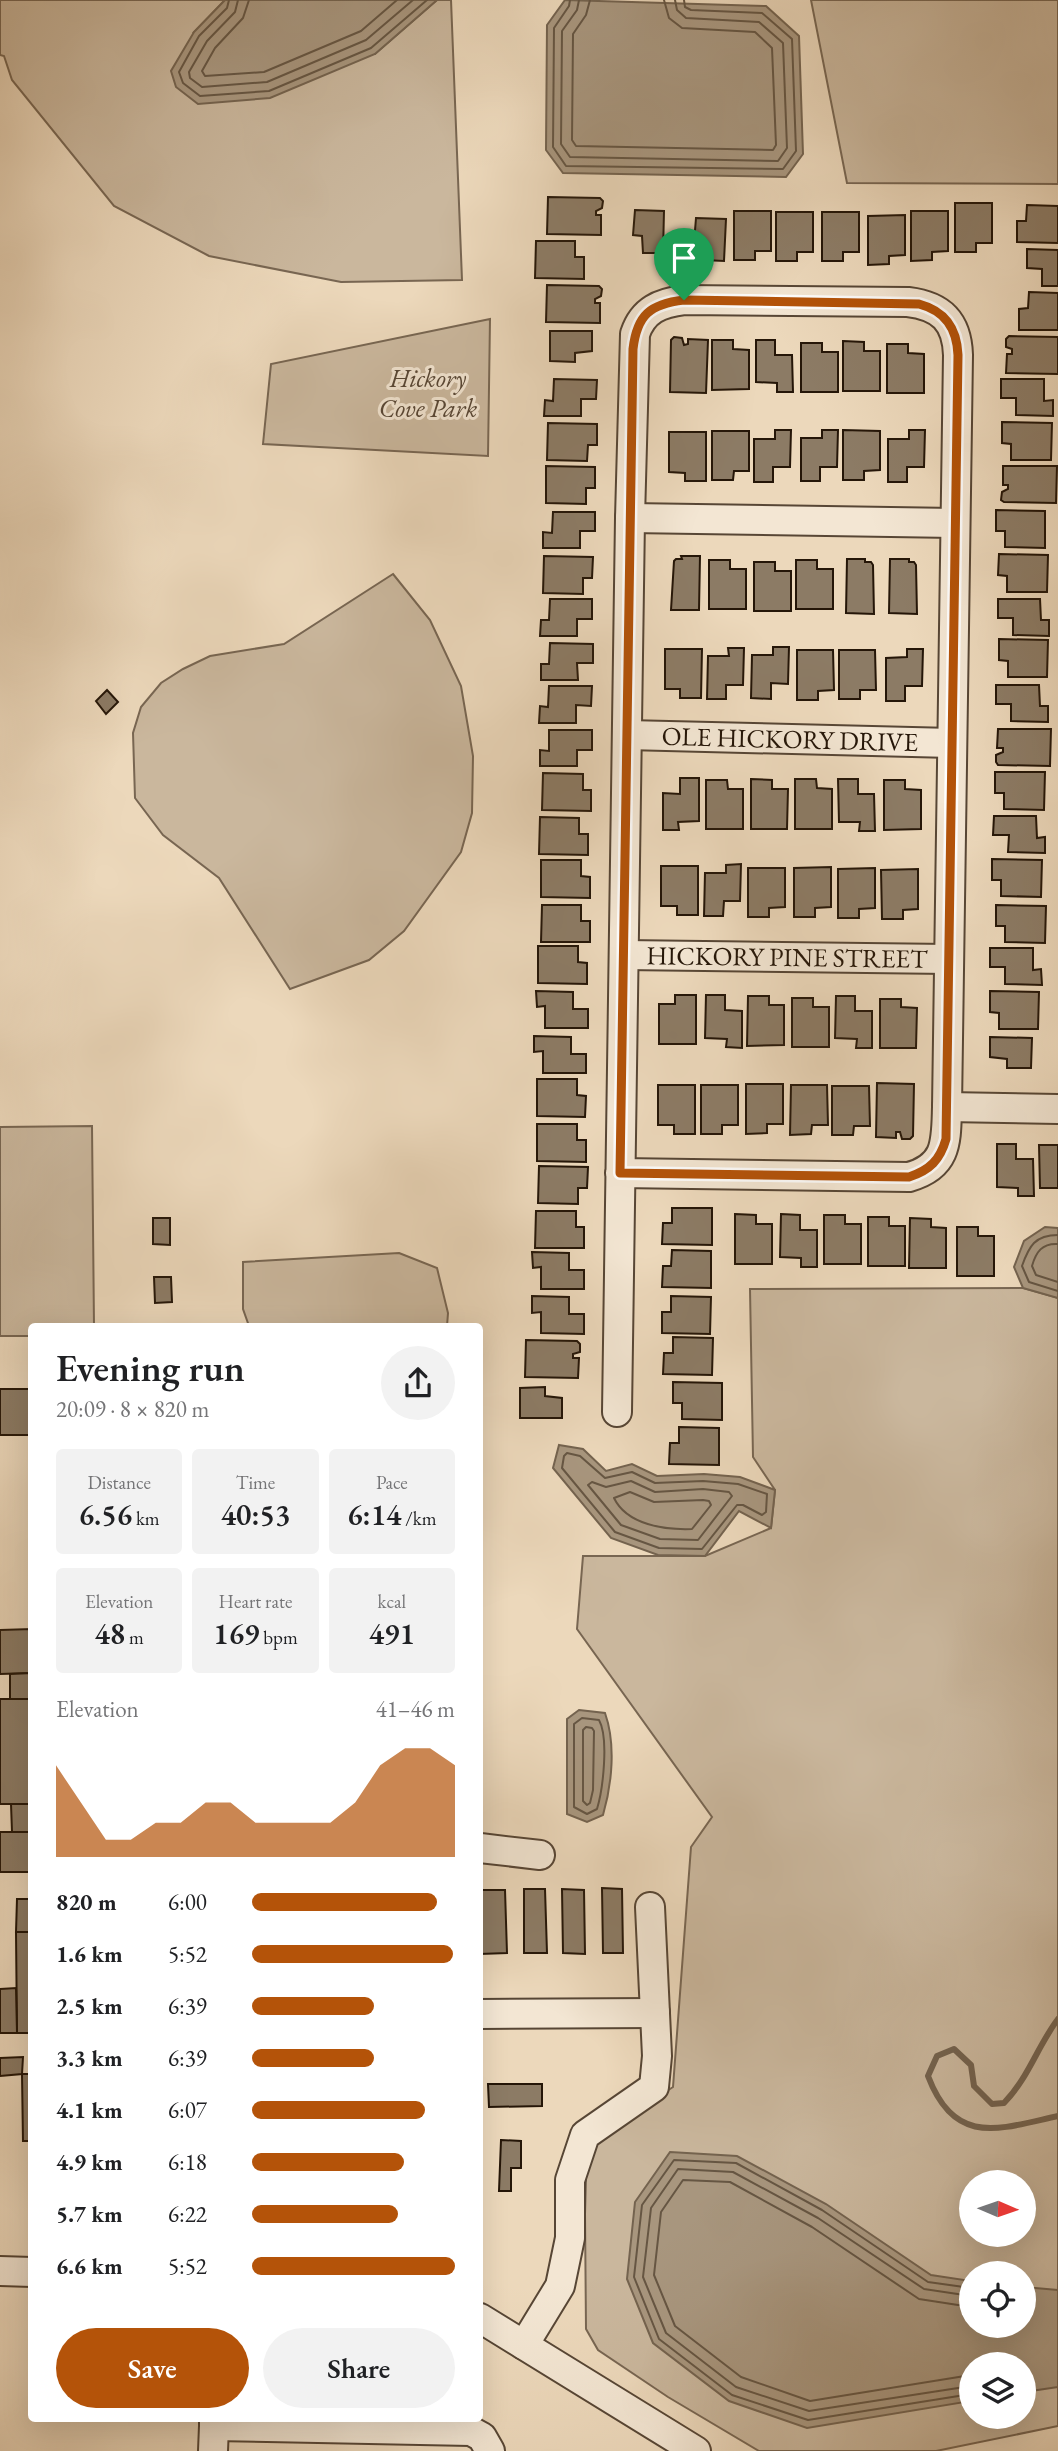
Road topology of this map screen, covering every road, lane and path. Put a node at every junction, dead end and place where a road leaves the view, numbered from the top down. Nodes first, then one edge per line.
1 (630, 518) junction
2 (956, 523) junction
3 (627, 735) junction
4 (952, 743) junction
5 (624, 955) junction
6 (949, 959) junction
7 (947, 1107) junction
8 (1058, 1109) edge
9 (620, 1173) junction
10 (617, 1412) dead end
11 (483, 1848) edge
12 (540, 1855) dead end
13 (650, 1907) dead end
14 (655, 2012) junction
15 (483, 2014) edge
16 (0, 2271) edge
17 (28, 2272) edge
18 (483, 2321) edge
19 (523, 2345) junction
20 (214, 2432) edge
21 (490, 2451) edge
22 (696, 2451) edge

1 - 2 street
1 - 2 street
1 - 3 street
2 - 4 street
3 - 4 street, OLE HICKORY DRIVE
3 - 5 street
4 - 6 street
5 - 6 street, HICKORY PINE STREET
5 - 9 street
6 - 7 street
7 - 8 street
7 - 9 street
9 - 10 street
11 - 12 street
13 - 14 street
14 - 15 street
14 - 19 street
16 - 17 street
18 - 19 street
19 - 22 street
20 - 21 street

